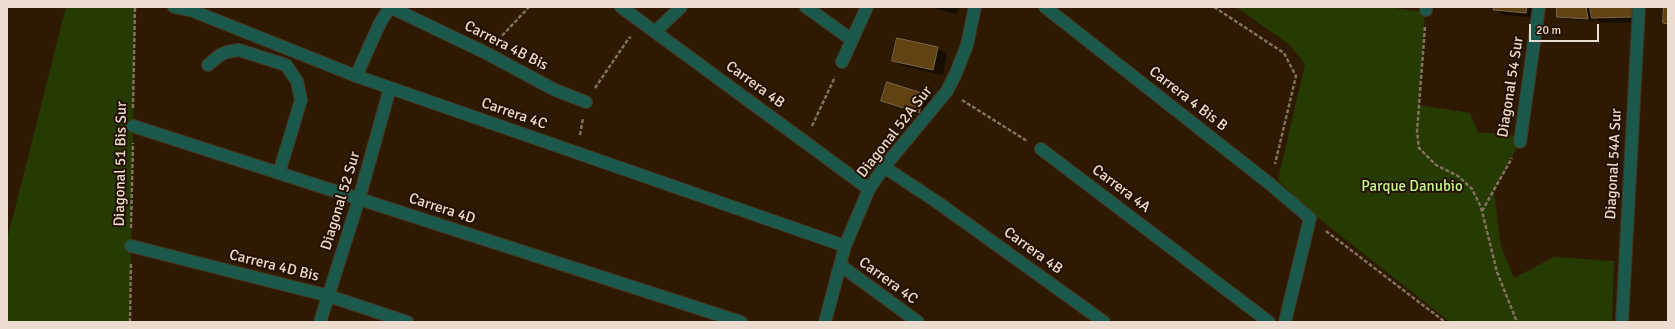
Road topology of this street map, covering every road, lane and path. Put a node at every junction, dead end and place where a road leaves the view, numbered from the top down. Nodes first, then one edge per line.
1 (135, 7) edge
2 (174, 7) edge
3 (390, 7) edge
4 (529, 7) edge
5 (621, 7) edge
6 (681, 7) edge
7 (806, 7) edge
8 (867, 7) edge
9 (975, 7) edge
10 (1045, 7) edge
11 (1214, 7) edge
12 (1539, 7) edge
13 (1639, 7) edge
14 (1426, 8) edge
15 (655, 32) junction
16 (852, 40) junction
17 (486, 52) junction
18 (842, 62) joint
19 (208, 66) dead end
20 (356, 76) junction
21 (390, 88) junction
22 (947, 91) junction
23 (586, 102) junction
24 (133, 126) junction
25 (805, 141) junction
26 (1520, 142) joint
27 (1041, 149) joint
28 (577, 153) junction
29 (884, 167) junction
30 (279, 173) junction
31 (1270, 184) junction
32 (869, 188) junction
33 (359, 199) junction
34 (1482, 211) junction
35 (1310, 218) junction
36 (131, 246) junction
37 (845, 246) junction
38 (840, 265) junction
39 (329, 296) junction
40 (130, 322) edge
41 (320, 322) edge
42 (407, 322) edge
43 (741, 322) edge
44 (825, 322) edge
45 (918, 322) edge
46 (1104, 322) edge
47 (1269, 322) edge
48 (1285, 322) edge
49 (1445, 322) edge
50 (1516, 322) edge
51 (1622, 322) edge

1 - 24 path, Diagonal 51 Bis Sur
2 - 20 street, Carrera 4C
3 - 17 street, Carrera 4B Bis
3 - 20 street
4 - 17 path
5 - 15 street, Carrera 4B
6 - 15 street
7 - 16 street
8 - 16 street
9 - 22 street, Diagonal 52A Sur
10 - 31 street, Carrera 4 Bis B
11 - 31 path
12 - 26 street, Diagonal 54 Sur
13 - 51 street, Diagonal 54A Sur
14 - 34 path
15 - 23 path
15 - 25 street, Carrera 4B
16 - 18 street
17 - 23 street, Carrera 4B Bis
18 - 25 path
19 - 30 street
20 - 21 street, Carrera 4C
21 - 28 street, Carrera 4C
21 - 33 street, Diagonal 52 Sur
22 - 27 path
22 - 29 street, Diagonal 52A Sur
23 - 28 path
24 - 30 street, Carrera 4D
24 - 36 path, Diagonal 51 Bis Sur
25 - 32 street, Carrera 4B
26 - 34 path, Diagonal 54 Sur
27 - 47 street, Carrera 4A
28 - 37 street, Carrera 4C
29 - 32 street, Diagonal 52A Sur
29 - 46 street, Carrera 4B
30 - 33 street, Carrera 4D
31 - 35 street, Carrera 4 Bis B
32 - 37 street, Diagonal 52A Sur
33 - 39 street, Diagonal 52 Sur
33 - 43 street, Carrera 4D
34 - 50 path
35 - 48 street
35 - 49 path
36 - 39 street, Carrera 4D Bis
36 - 40 path, Diagonal 51 Bis Sur
37 - 38 street, Diagonal 52A Sur
38 - 44 street, Diagonal 52A Sur
38 - 45 street, Carrera 4C
39 - 41 street, Diagonal 52 Sur
39 - 42 street, Carrera 4D Bis

